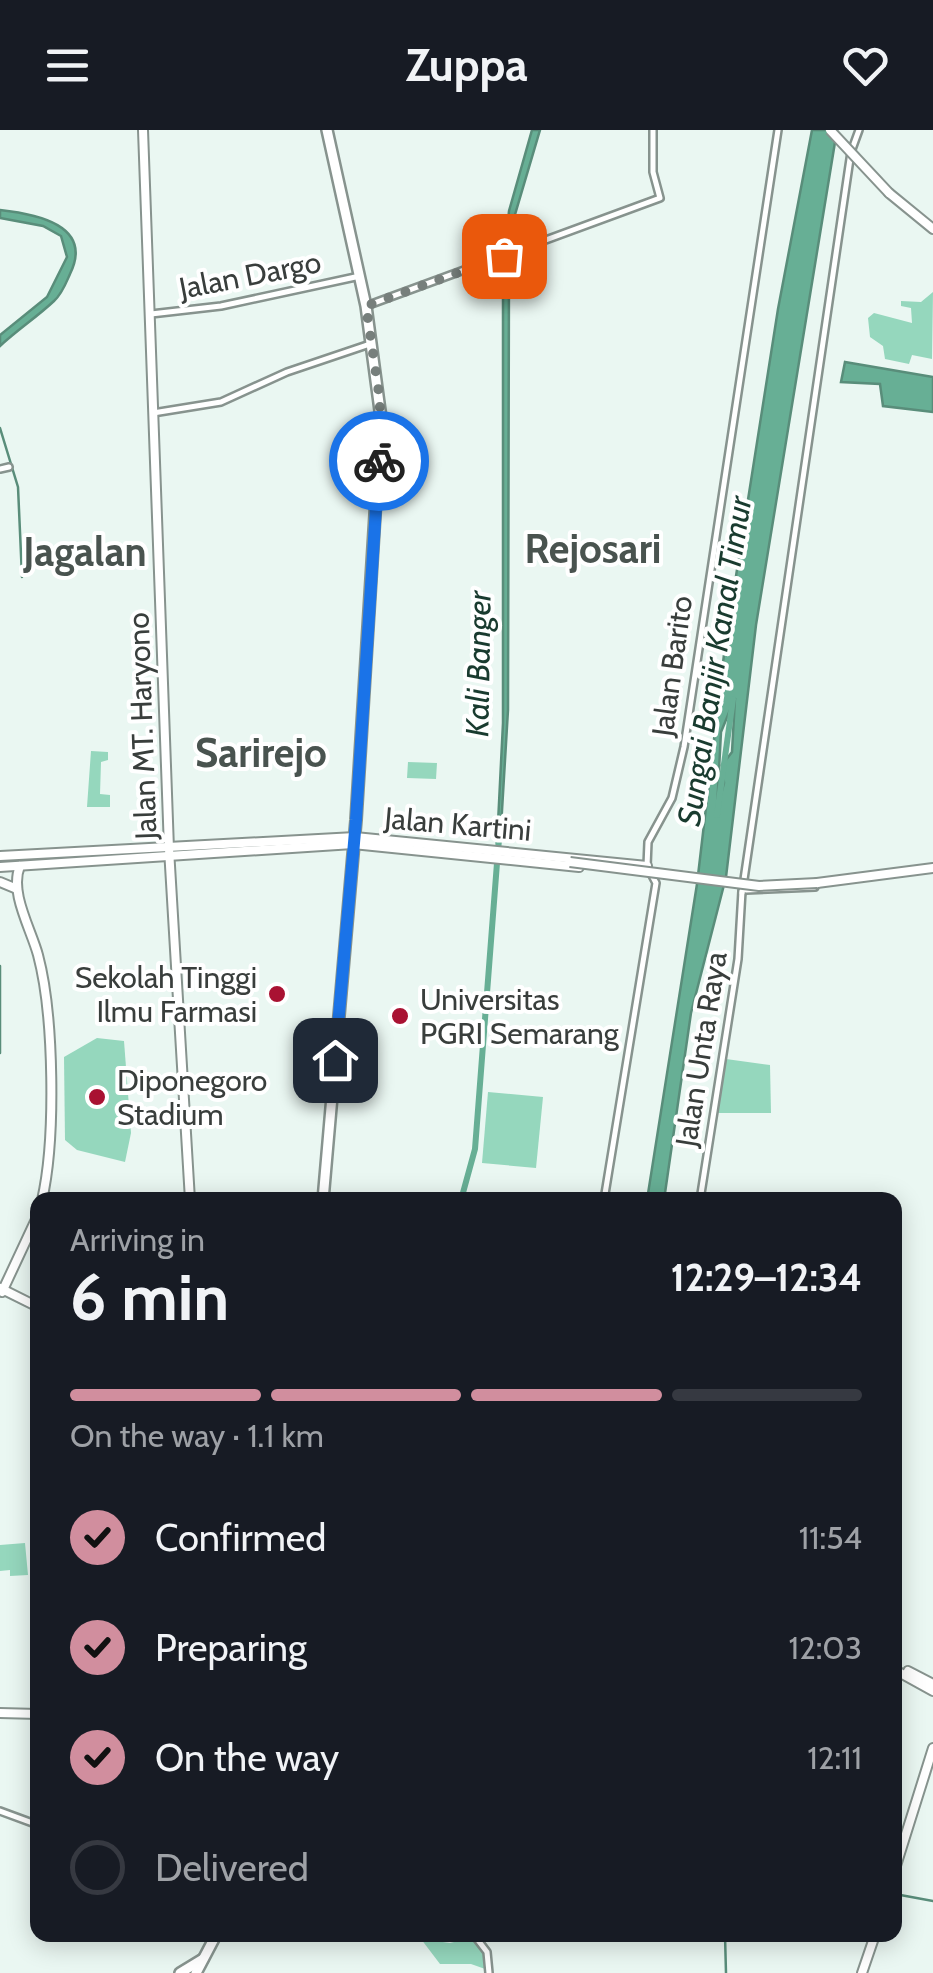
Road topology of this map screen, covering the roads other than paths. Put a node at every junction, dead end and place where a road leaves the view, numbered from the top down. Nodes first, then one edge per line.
1 (144, 130) edge
2 (327, 130) edge
3 (653, 130) edge
4 (778, 130) edge
5 (833, 130) edge
6 (859, 130) edge
7 (933, 226) edge
8 (360, 276) junction
9 (366, 306) junction
10 (148, 314) junction
11 (373, 344) junction
12 (152, 413) junction
13 (10, 466) dead end
14 (0, 469) edge
15 (354, 841) junction
16 (167, 851) junction
17 (0, 856) edge
18 (567, 861) junction
19 (20, 866) junction
20 (647, 866) junction
21 (933, 868) edge
22 (0, 869) edge
23 (654, 876) junction
24 (746, 877) junction
25 (0, 882) edge
26 (820, 882) junction
27 (16, 886) junction
28 (744, 892) junction
29 (43, 1192) edge
30 (190, 1192) edge
31 (324, 1192) edge
32 (605, 1192) edge
33 (701, 1192) edge
34 (30, 1233) edge
35 (4, 1292) edge
36 (30, 1304) edge
37 (902, 1671) edge
38 (902, 1671) edge
39 (933, 1684) edge
40 (0, 1713) edge
41 (30, 1714) edge
42 (933, 1748) edge
43 (0, 1811) edge
44 (30, 1822) edge
45 (902, 1849) edge
46 (215, 1942) edge
47 (216, 1942) edge
48 (479, 1942) edge
49 (872, 1942) edge
50 (205, 1958) junction
51 (180, 1973) edge
52 (200, 1973) edge
53 (489, 1973) edge
54 (862, 1973) edge

1 - 10 main road, Jalan MT. Haryono
2 - 8 highway
3 - 9 street
4 - 20 street, Jalan Barito
5 - 7 main road, bridge
6 - 24 street, Jalan Unta Raya
8 - 9 highway
8 - 10 street, Jalan Dargo
9 - 11 highway
10 - 12 main road, Jalan MT. Haryono
11 - 12 street
11 - 15 highway
12 - 16 main road, Jalan MT. Haryono
13 - 14 street
15 - 16 main road, Jalan Kartini
15 - 18 main road, Jalan Kartini
15 - 31 highway
16 - 17 main road
16 - 19 main road, Jalan Kartini
16 - 30 main road, Jalan MT. Haryono
18 - 20 main road, Jalan Kartini
18 - 23 main road, Jalan Kartini
18 - 26 main road, Jalan Kartini, bridge
19 - 22 main road, Jalan Kartini
19 - 27 main road
20 - 23 street
21 - 26 main road, Jalan Kartini
22 - 27 main road
23 - 32 street
24 - 26 street
24 - 28 street, Jalan Unta Raya
25 - 27 main road
26 - 28 street
27 - 29 main road
28 - 33 street, Jalan Unta Raya
34 - 35 main road
35 - 36 main road
37 - 39 main road
38 - 39 main road
40 - 41 main road
42 - 45 main road
43 - 44 street
46 - 50 highway
47 - 52 highway
48 - 53 street
49 - 54 main road
50 - 51 highway
50 - 52 highway

